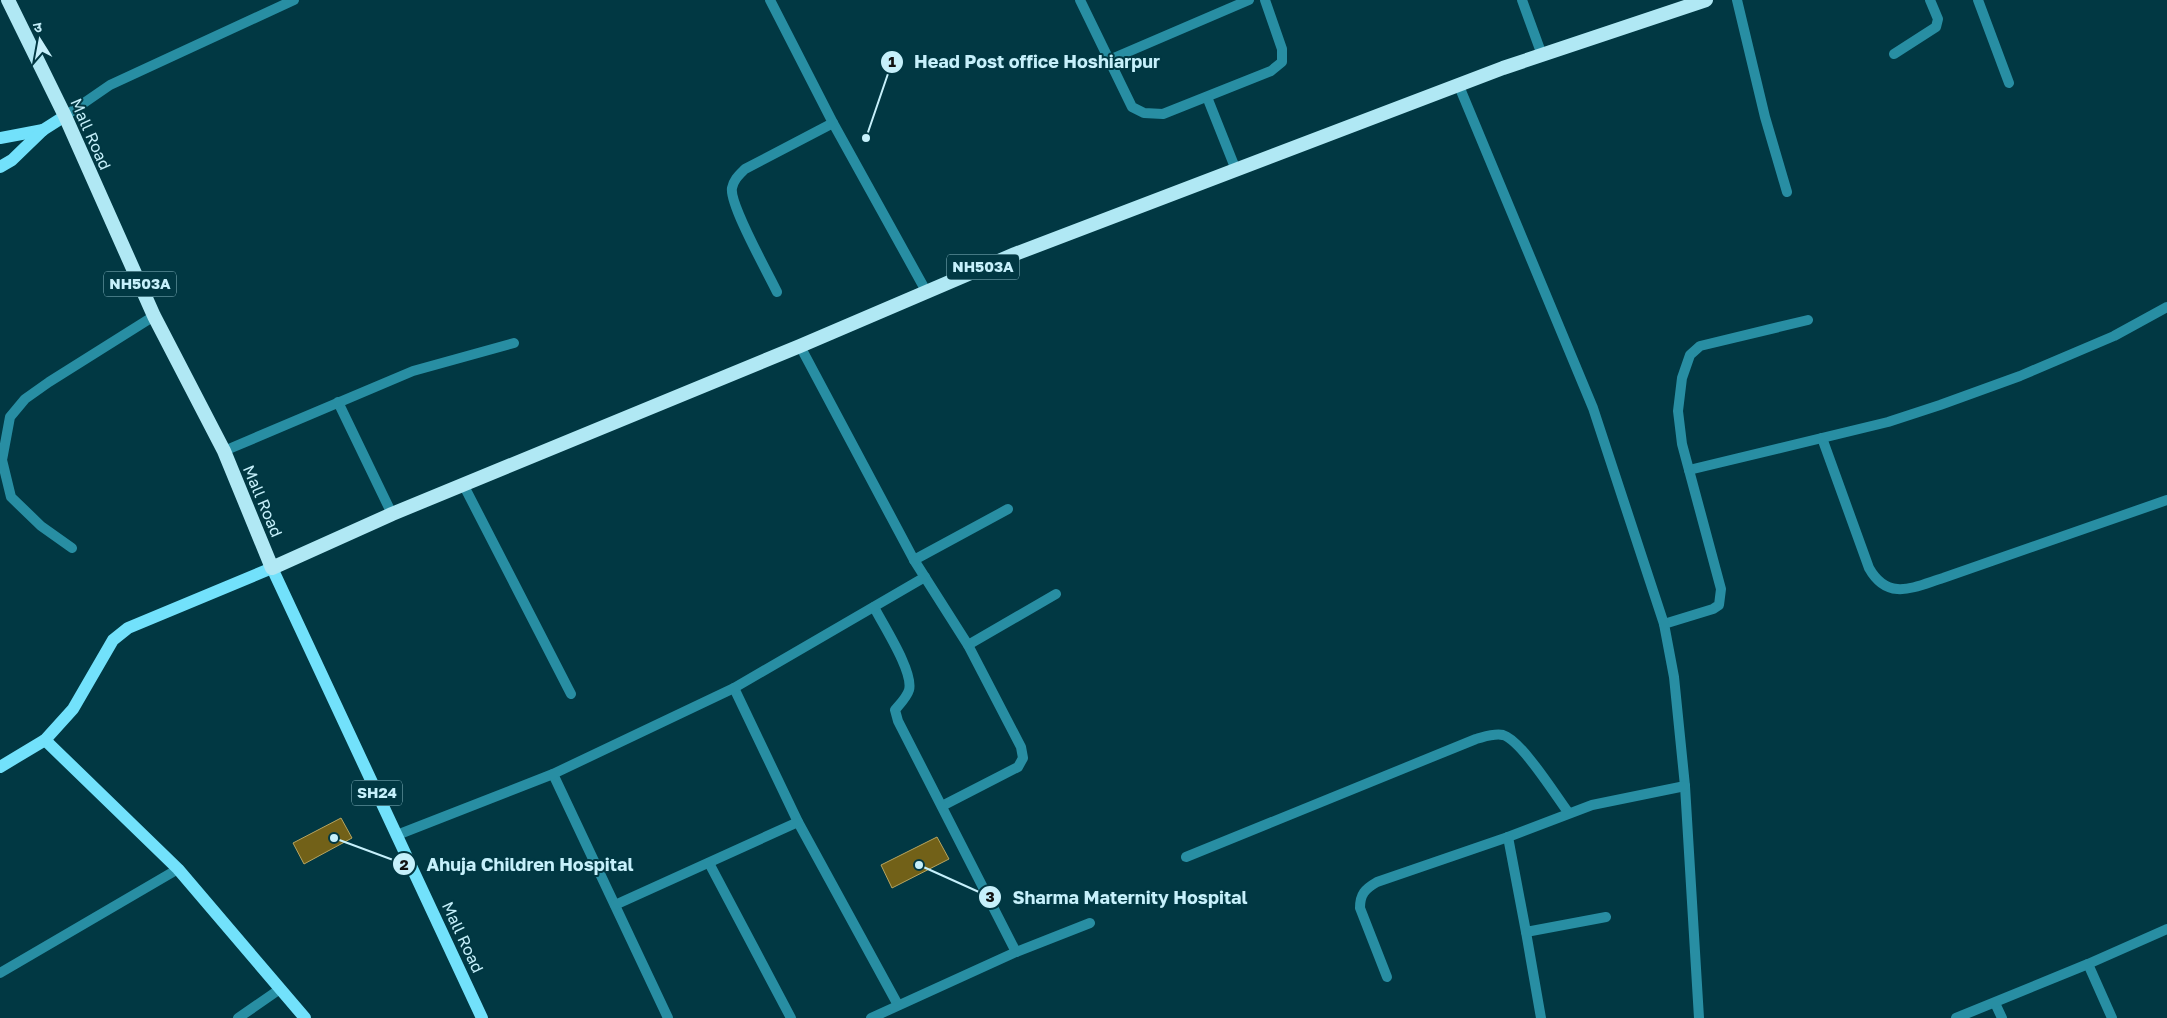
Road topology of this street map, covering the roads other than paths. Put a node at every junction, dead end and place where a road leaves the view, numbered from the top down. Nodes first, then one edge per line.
1 (8, 0) edge
2 (294, 0) edge
3 (770, 0) edge
4 (1080, 0) edge
5 (1249, 0) edge
6 (1264, 0) edge
7 (1522, 0) edge
8 (1706, 0) edge
9 (1736, 0) edge
10 (1930, 0) edge
11 (1978, 0) edge
12 (1894, 54) dead end
13 (1542, 55) junction
14 (1109, 60) junction
15 (2009, 83) dead end
16 (1459, 86) junction
17 (1207, 97) junction
18 (64, 116) junction
19 (833, 123) junction
20 (43, 130) junction
21 (0, 138) edge
22 (0, 166) edge
23 (1236, 170) junction
24 (1787, 192) dead end
25 (926, 291) junction
26 (777, 292) dead end
27 (2167, 307) edge
28 (154, 316) junction
29 (1808, 320) dead end
30 (514, 343) dead end
31 (800, 346) junction
32 (338, 402) junction
33 (1822, 438) junction
34 (224, 451) junction
35 (1689, 470) junction
36 (464, 486) junction
37 (2167, 500) edge
38 (1008, 509) dead end
39 (392, 514) junction
40 (72, 548) dead end
41 (914, 560) junction
42 (272, 568) junction
43 (925, 577) junction
44 (1056, 594) dead end
45 (874, 607) junction
46 (1664, 624) junction
47 (968, 645) junction
48 (734, 688) junction
49 (572, 694) dead end
50 (45, 740) junction
51 (0, 766) edge
52 (553, 774) junction
53 (1685, 786) junction
54 (942, 806) junction
55 (1568, 812) junction
56 (798, 822) junction
57 (397, 835) junction
58 (1508, 837) junction
59 (1186, 857) dead end
60 (709, 863) junction
61 (178, 869) junction
62 (615, 905) junction
63 (1606, 917) dead end
64 (1090, 923) dead end
65 (2166, 931) edge
66 (1526, 932) junction
67 (1016, 952) junction
68 (2088, 964) junction
69 (0, 973) edge
70 (1387, 977) dead end
71 (280, 989) junction
72 (1995, 1003) junction
73 (898, 1005) junction
74 (238, 1018) edge
75 (305, 1018) edge
76 (482, 1018) edge
77 (668, 1018) edge
78 (790, 1018) edge
79 (871, 1018) edge
80 (1541, 1018) edge
81 (1700, 1018) edge
82 (1956, 1018) edge
83 (2002, 1018) edge
84 (2112, 1018) edge

1 - 18 highway, Mall Road / NH503A
2 - 18 street
3 - 19 street
4 - 14 street
5 - 14 street
6 - 17 street
7 - 13 street
8 - 13 highway, NH503A
9 - 24 street
10 - 12 street
11 - 15 street
13 - 16 highway, NH503A
14 - 17 street
16 - 23 highway, NH503A
16 - 46 street
17 - 23 street
18 - 20 main road
18 - 28 highway, Mall Road / NH503A
19 - 25 street
19 - 26 street
20 - 21 main road
20 - 22 main road
23 - 25 highway, NH503A
25 - 31 highway, NH503A
27 - 33 street
28 - 34 highway, Mall Road / NH503A
28 - 40 street
29 - 35 street
30 - 32 street
31 - 36 highway, NH503A
31 - 41 street
32 - 34 street
32 - 39 street
33 - 35 street
33 - 37 street
34 - 42 highway, Mall Road / NH503A
35 - 46 street
36 - 39 highway, NH503A
36 - 49 street
38 - 41 street
39 - 42 highway, NH503A
41 - 43 street
42 - 50 main road
42 - 57 main road, Mall Road / SH24
43 - 45 street
43 - 47 street
44 - 47 street
45 - 48 street
45 - 54 street
46 - 53 street
47 - 54 street
48 - 52 street
48 - 56 street
50 - 51 main road
50 - 61 main road
52 - 57 street
52 - 62 street
53 - 55 street
53 - 81 street
54 - 67 street
55 - 58 street
55 - 59 street
56 - 60 street
56 - 73 street
57 - 76 main road, Mall Road / SH24
58 - 66 street
58 - 70 street
60 - 62 street
60 - 78 street
61 - 69 street
61 - 71 main road
62 - 77 street
63 - 66 street
64 - 67 street
65 - 68 street
66 - 80 street
67 - 73 street
68 - 72 street
68 - 84 street
71 - 74 street
71 - 75 main road
72 - 82 street
72 - 83 street
73 - 79 street

